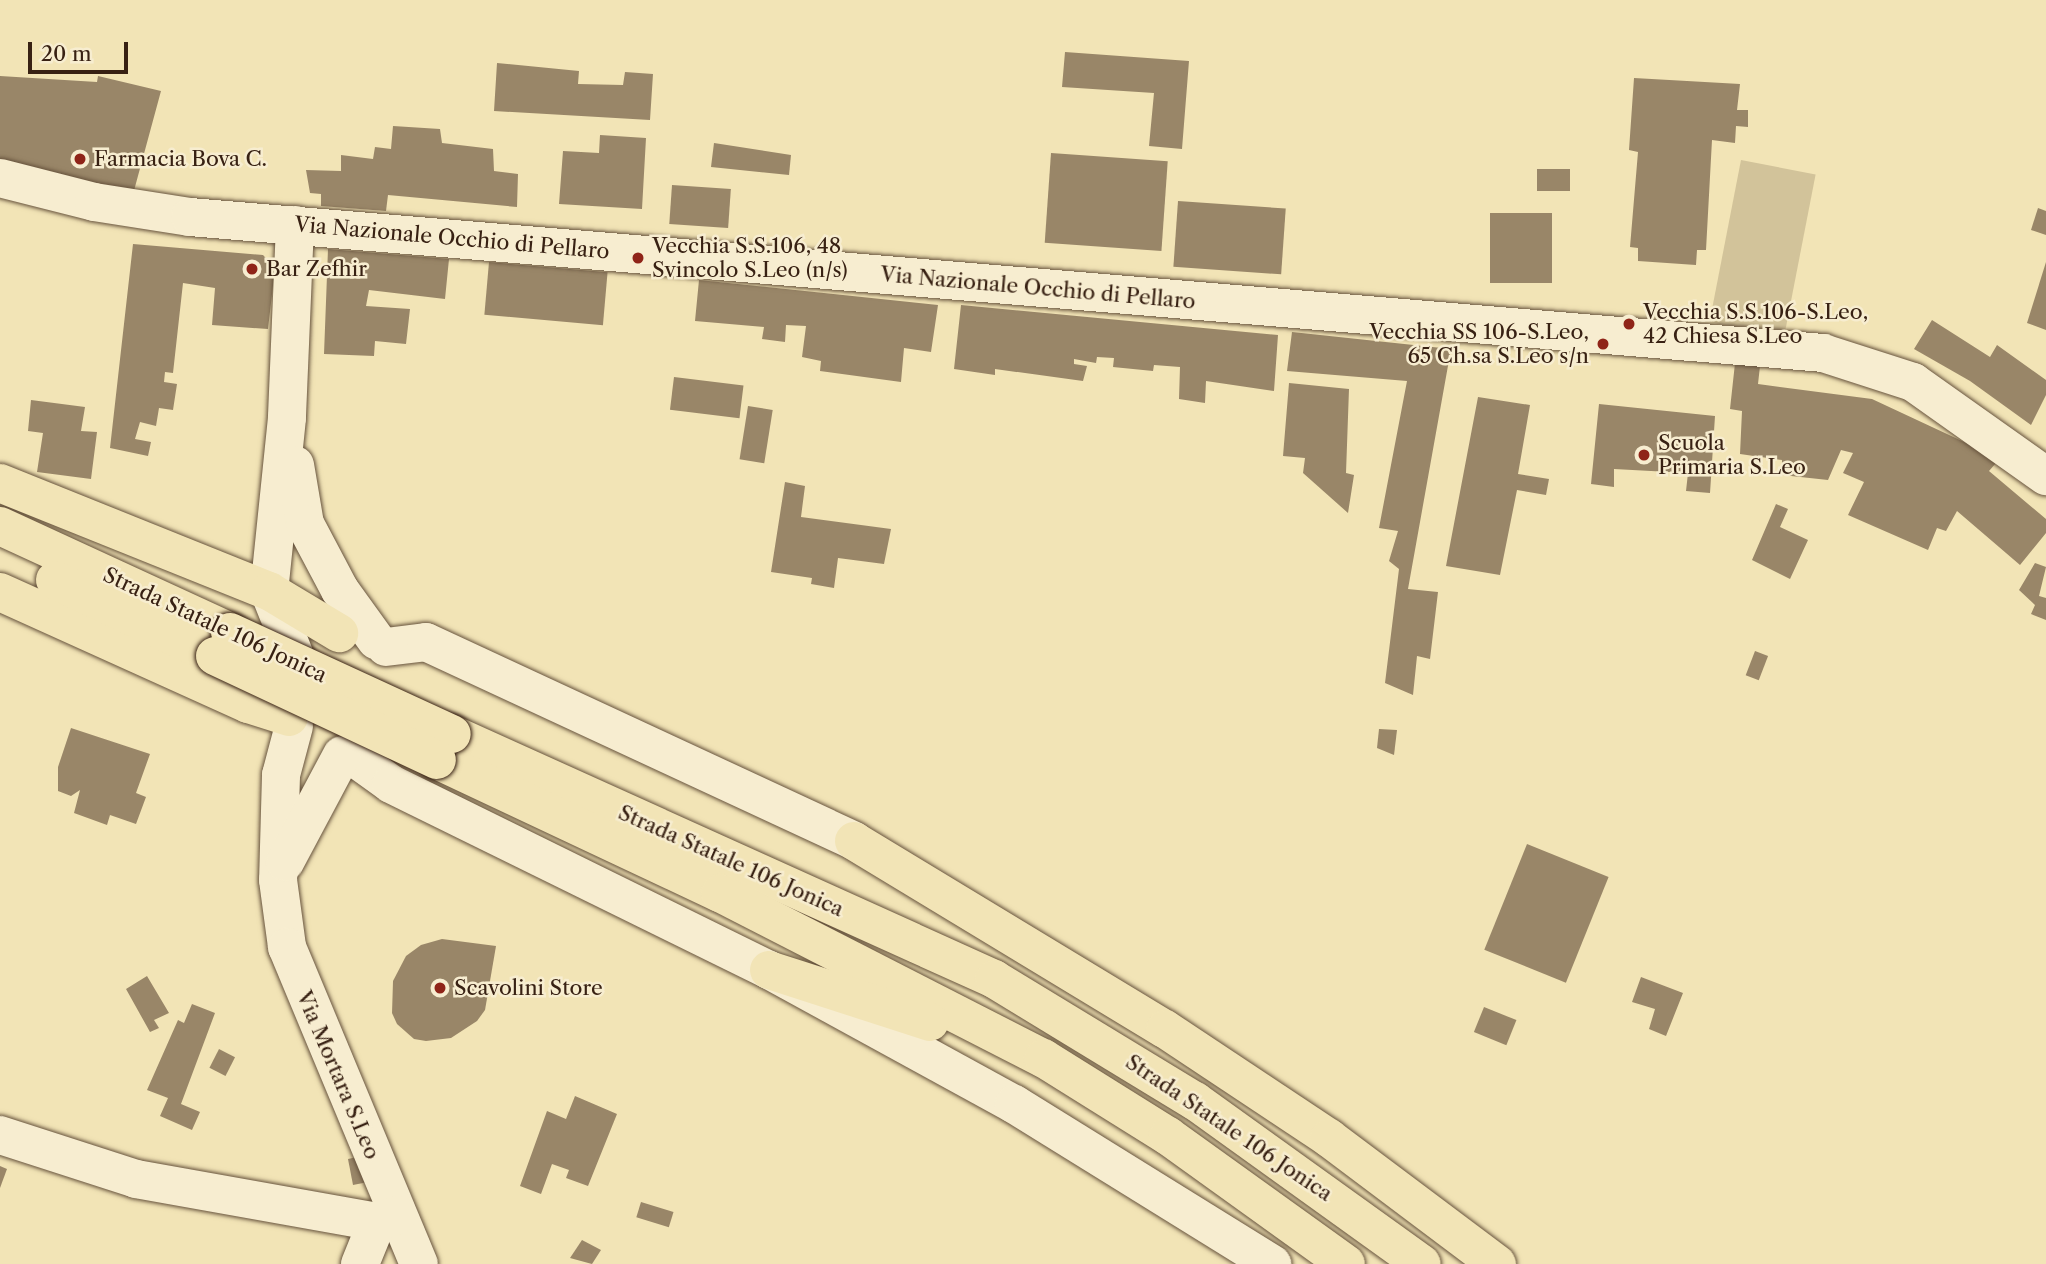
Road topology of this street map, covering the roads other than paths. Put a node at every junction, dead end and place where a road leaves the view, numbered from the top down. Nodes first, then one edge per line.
1 (0, 178) edge
2 (295, 225) junction
3 (288, 418) junction
4 (2046, 475) edge
5 (0, 483) edge
6 (0, 526) edge
7 (0, 553) edge
8 (269, 591) junction
9 (0, 592) edge
10 (339, 633) junction
11 (222, 644) junction
12 (381, 644) junction
13 (296, 659) junction
14 (292, 721) junction
15 (444, 747) junction
16 (346, 755) junction
17 (854, 841) joint
18 (278, 880) junction
19 (769, 970) junction
20 (1043, 1058) junction
21 (0, 1135) edge
22 (387, 1218) junction
23 (360, 1264) edge
24 (419, 1264) edge
25 (1272, 1264) edge
26 (1346, 1264) edge
27 (1422, 1264) edge
28 (1497, 1264) edge

1 - 2 street, Via Nazionale Occhio di Pellaro
2 - 3 street
2 - 4 street, Via Nazionale Occhio di Pellaro
3 - 8 street
3 - 12 street
5 - 8 main road
6 - 11 main road, Strada Statale 106 Jonica
7 - 11 main road, Strada Statale 106 Jonica
8 - 10 main road
8 - 13 street
9 - 14 main road
10 - 12 street
10 - 13 street
11 - 15 main road, Strada Statale 106 Jonica, bridge
12 - 16 street
12 - 17 street
13 - 14 street
14 - 16 street
14 - 18 street, Via Mortara S.Leo
15 - 20 main road, Strada Statale 106 Jonica
15 - 27 main road, Strada Statale 106 Jonica
16 - 18 street
16 - 19 street
17 - 28 main road
18 - 22 street, Via Mortara S.Leo
19 - 20 main road
19 - 25 street
20 - 26 main road, Strada Statale 106 Jonica
21 - 22 street
22 - 23 street
22 - 24 street, Via Mortara S.Leo

